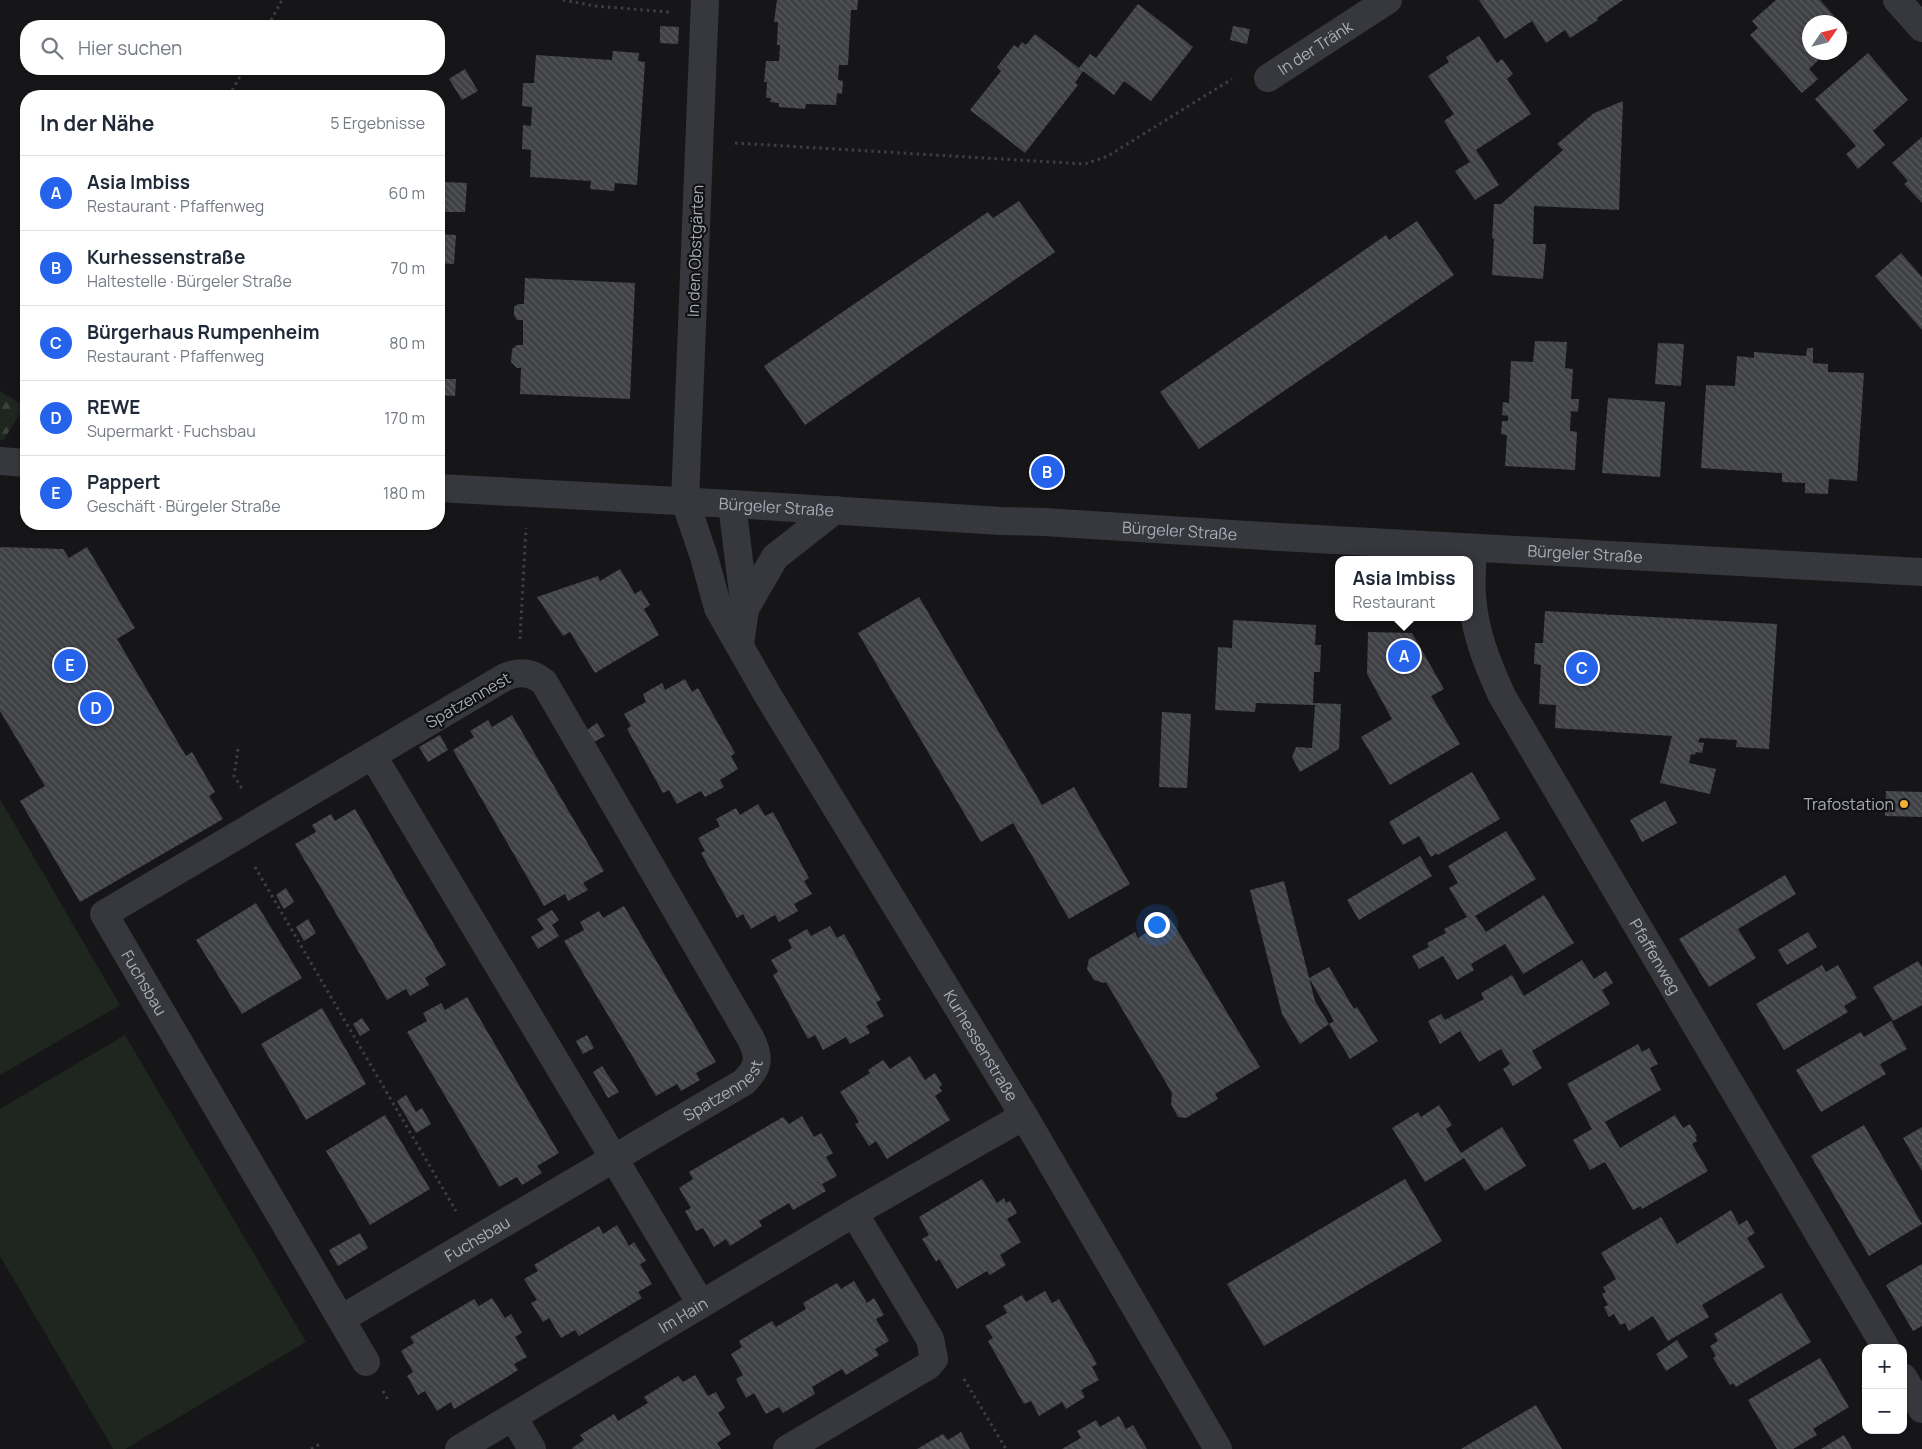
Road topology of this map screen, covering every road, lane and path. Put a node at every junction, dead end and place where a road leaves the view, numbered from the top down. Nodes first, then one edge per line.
1 (282, 0) edge
2 (563, 0) edge
3 (1388, 0) edge
4 (1897, 0) edge
5 (705, 8) edge
6 (271, 20) edge
7 (1922, 28) edge
8 (241, 75) edge
9 (1268, 78) joint
10 (232, 90) edge
11 (700, 141) junction
12 (0, 460) edge
13 (20, 462) edge
14 (445, 488) edge
15 (528, 493) junction
16 (684, 501) junction
17 (732, 504) junction
18 (835, 510) junction
19 (1472, 548) junction
20 (1472, 556) edge
21 (1922, 572) edge
22 (1473, 602) edge
23 (745, 609) junction
24 (740, 644) junction
25 (518, 672) junction
26 (373, 756) junction
27 (237, 836) junction
28 (1024, 1116) junction
29 (613, 1159) junction
30 (854, 1213) junction
31 (473, 1240) junction
32 (701, 1304) junction
33 (341, 1319) junction
34 (1884, 1344) edge
35 (934, 1358) junction
36 (366, 1362) dead end
37 (1907, 1384) edge
38 (1922, 1409) edge
39 (513, 1417) junction
40 (320, 1444) dead end
41 (311, 1449) edge
42 (459, 1449) edge
43 (532, 1449) edge
44 (787, 1449) edge
45 (1006, 1449) edge
46 (1218, 1449) edge

1 - 6 path
2 - 5 path
3 - 9 street, In der Tränk
4 - 7 street
5 - 11 street, In den Obstgärten
8 - 10 path
9 - 11 path
11 - 16 street, In den Obstgärten
12 - 13 street
14 - 15 street, Bürgeler Straße
15 - 16 street, Bürgeler Straße
15 - 25 path
16 - 17 street, Bürgeler Straße
16 - 24 street, Kurhessenstraße
17 - 18 street, Bürgeler Straße
17 - 23 street
18 - 19 street, Bürgeler Straße
18 - 23 street
19 - 20 street, Pfaffenweg
19 - 21 street, Bürgeler Straße
22 - 34 street, Pfaffenweg
23 - 24 street
24 - 28 street, Kurhessenstraße
25 - 26 street, Spatzennest
25 - 29 street, Spatzennest
26 - 27 street, Fuchsbau
26 - 29 street
27 - 31 path
27 - 33 street, Fuchsbau
28 - 30 street, Im Hain
28 - 46 street, Kurhessenstraße
29 - 31 street, Fuchsbau
29 - 32 street
30 - 32 street, Im Hain
30 - 35 street
31 - 33 street, Fuchsbau
32 - 39 street, Im Hain
33 - 36 street, Fuchsbau
35 - 44 street
35 - 45 path
37 - 38 street
39 - 42 street, Im Hain
39 - 43 street
40 - 41 path

